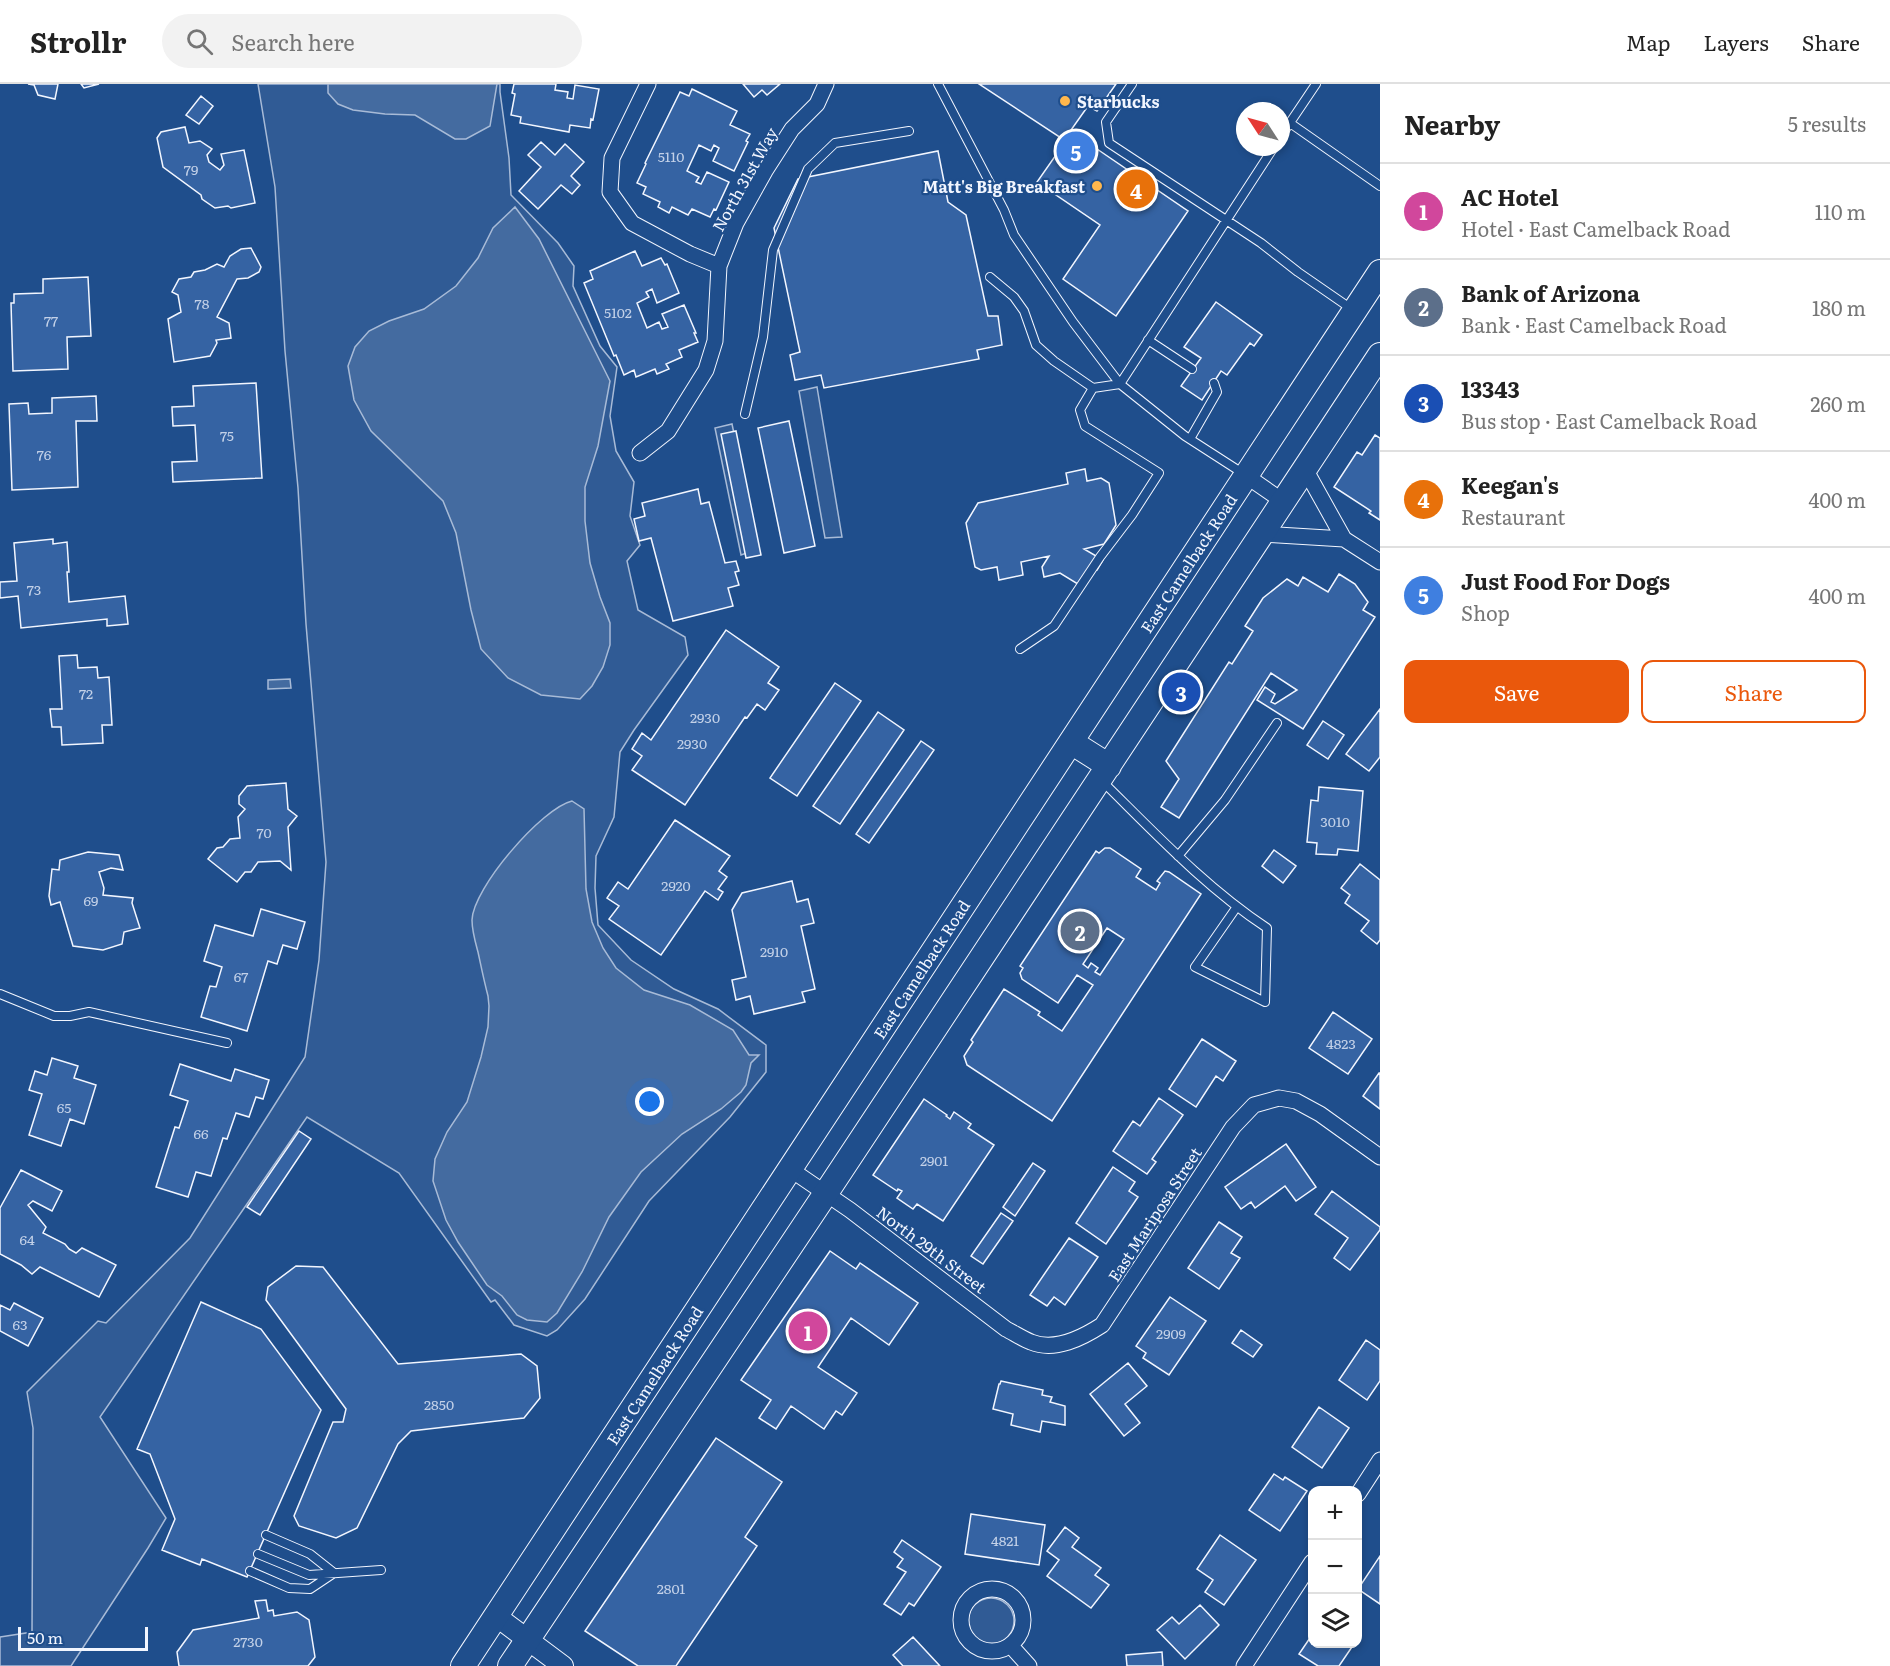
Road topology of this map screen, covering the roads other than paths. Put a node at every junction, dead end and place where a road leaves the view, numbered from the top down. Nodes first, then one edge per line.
1 (648, 84) edge
2 (826, 84) edge
3 (938, 84) edge
4 (1132, 84) edge
5 (1316, 84) edge
6 (1290, 123) joint
7 (909, 131) dead end
8 (1268, 156) edge
9 (1380, 186) edge
10 (1226, 219) junction
11 (719, 266) junction
12 (1380, 272) edge
13 (990, 277) dead end
14 (1354, 311) junction
15 (1148, 340) junction
16 (1380, 355) edge
17 (1192, 369) dead end
18 (1214, 383) dead end
19 (1120, 384) junction
20 (1094, 388) junction
21 (745, 414) dead end
22 (1190, 439) junction
23 (640, 453) dead end
24 (1305, 469) junction
25 (1245, 475) junction
26 (1284, 501) junction
27 (1262, 534) junction
28 (1344, 539) junction
29 (1380, 562) edge
30 (1020, 649) dead end
31 (1277, 723) dead end
32 (1071, 742) junction
33 (1105, 772) junction
34 (1178, 856) junction
35 (1236, 908) junction
36 (0, 994) edge
37 (227, 1043) dead end
38 (1380, 1157) edge
39 (790, 1169) junction
40 (826, 1193) junction
41 (1056, 1345) joint
42 (1380, 1460) edge
43 (1362, 1488) edge
44 (266, 1535) dead end
45 (258, 1554) dead end
46 (1308, 1568) edge
47 (381, 1570) dead end
48 (250, 1571) dead end
49 (334, 1573) junction
50 (496, 1616) junction
51 (527, 1640) junction
52 (1011, 1646) junction
53 (463, 1666) edge
54 (510, 1666) edge
55 (563, 1666) edge
56 (1029, 1666) edge
57 (1244, 1666) edge

1 - 11 street
2 - 11 street, North 31st Way
3 - 19 lane
4 - 10 lane
5 - 6 lane
6 - 9 lane
7 - 21 lane
8 - 10 lane
10 - 14 lane
10 - 15 lane
11 - 23 street, North 31st Way
12 - 14 main road, East Camelback Road
13 - 20 lane
14 - 25 main road, East Camelback Road
15 - 17 lane
15 - 19 lane
16 - 24 main road
18 - 22 lane
19 - 20 lane
19 - 22 lane
20 - 30 lane
22 - 25 lane
24 - 26 main road
24 - 28 street
25 - 26 street
25 - 32 main road, East Camelback Road
26 - 27 main road
27 - 28 street
27 - 33 main road
28 - 29 street
31 - 34 lane
32 - 33 main road
32 - 39 main road, East Camelback Road
33 - 34 lane
33 - 40 main road
34 - 35 lane
35 - 35 lane
36 - 37 lane
38 - 41 street, East Mariposa Street
39 - 40 street, North 29th Street
39 - 50 main road, East Camelback Road
40 - 41 street, North 29th Street
40 - 51 main road
42 - 43 street
44 - 49 lane
45 - 49 lane
46 - 57 street
47 - 49 lane
48 - 49 lane
50 - 51 street
50 - 53 main road, East Camelback Road
51 - 54 main road
51 - 55 street
52 - 52 street
52 - 56 street

